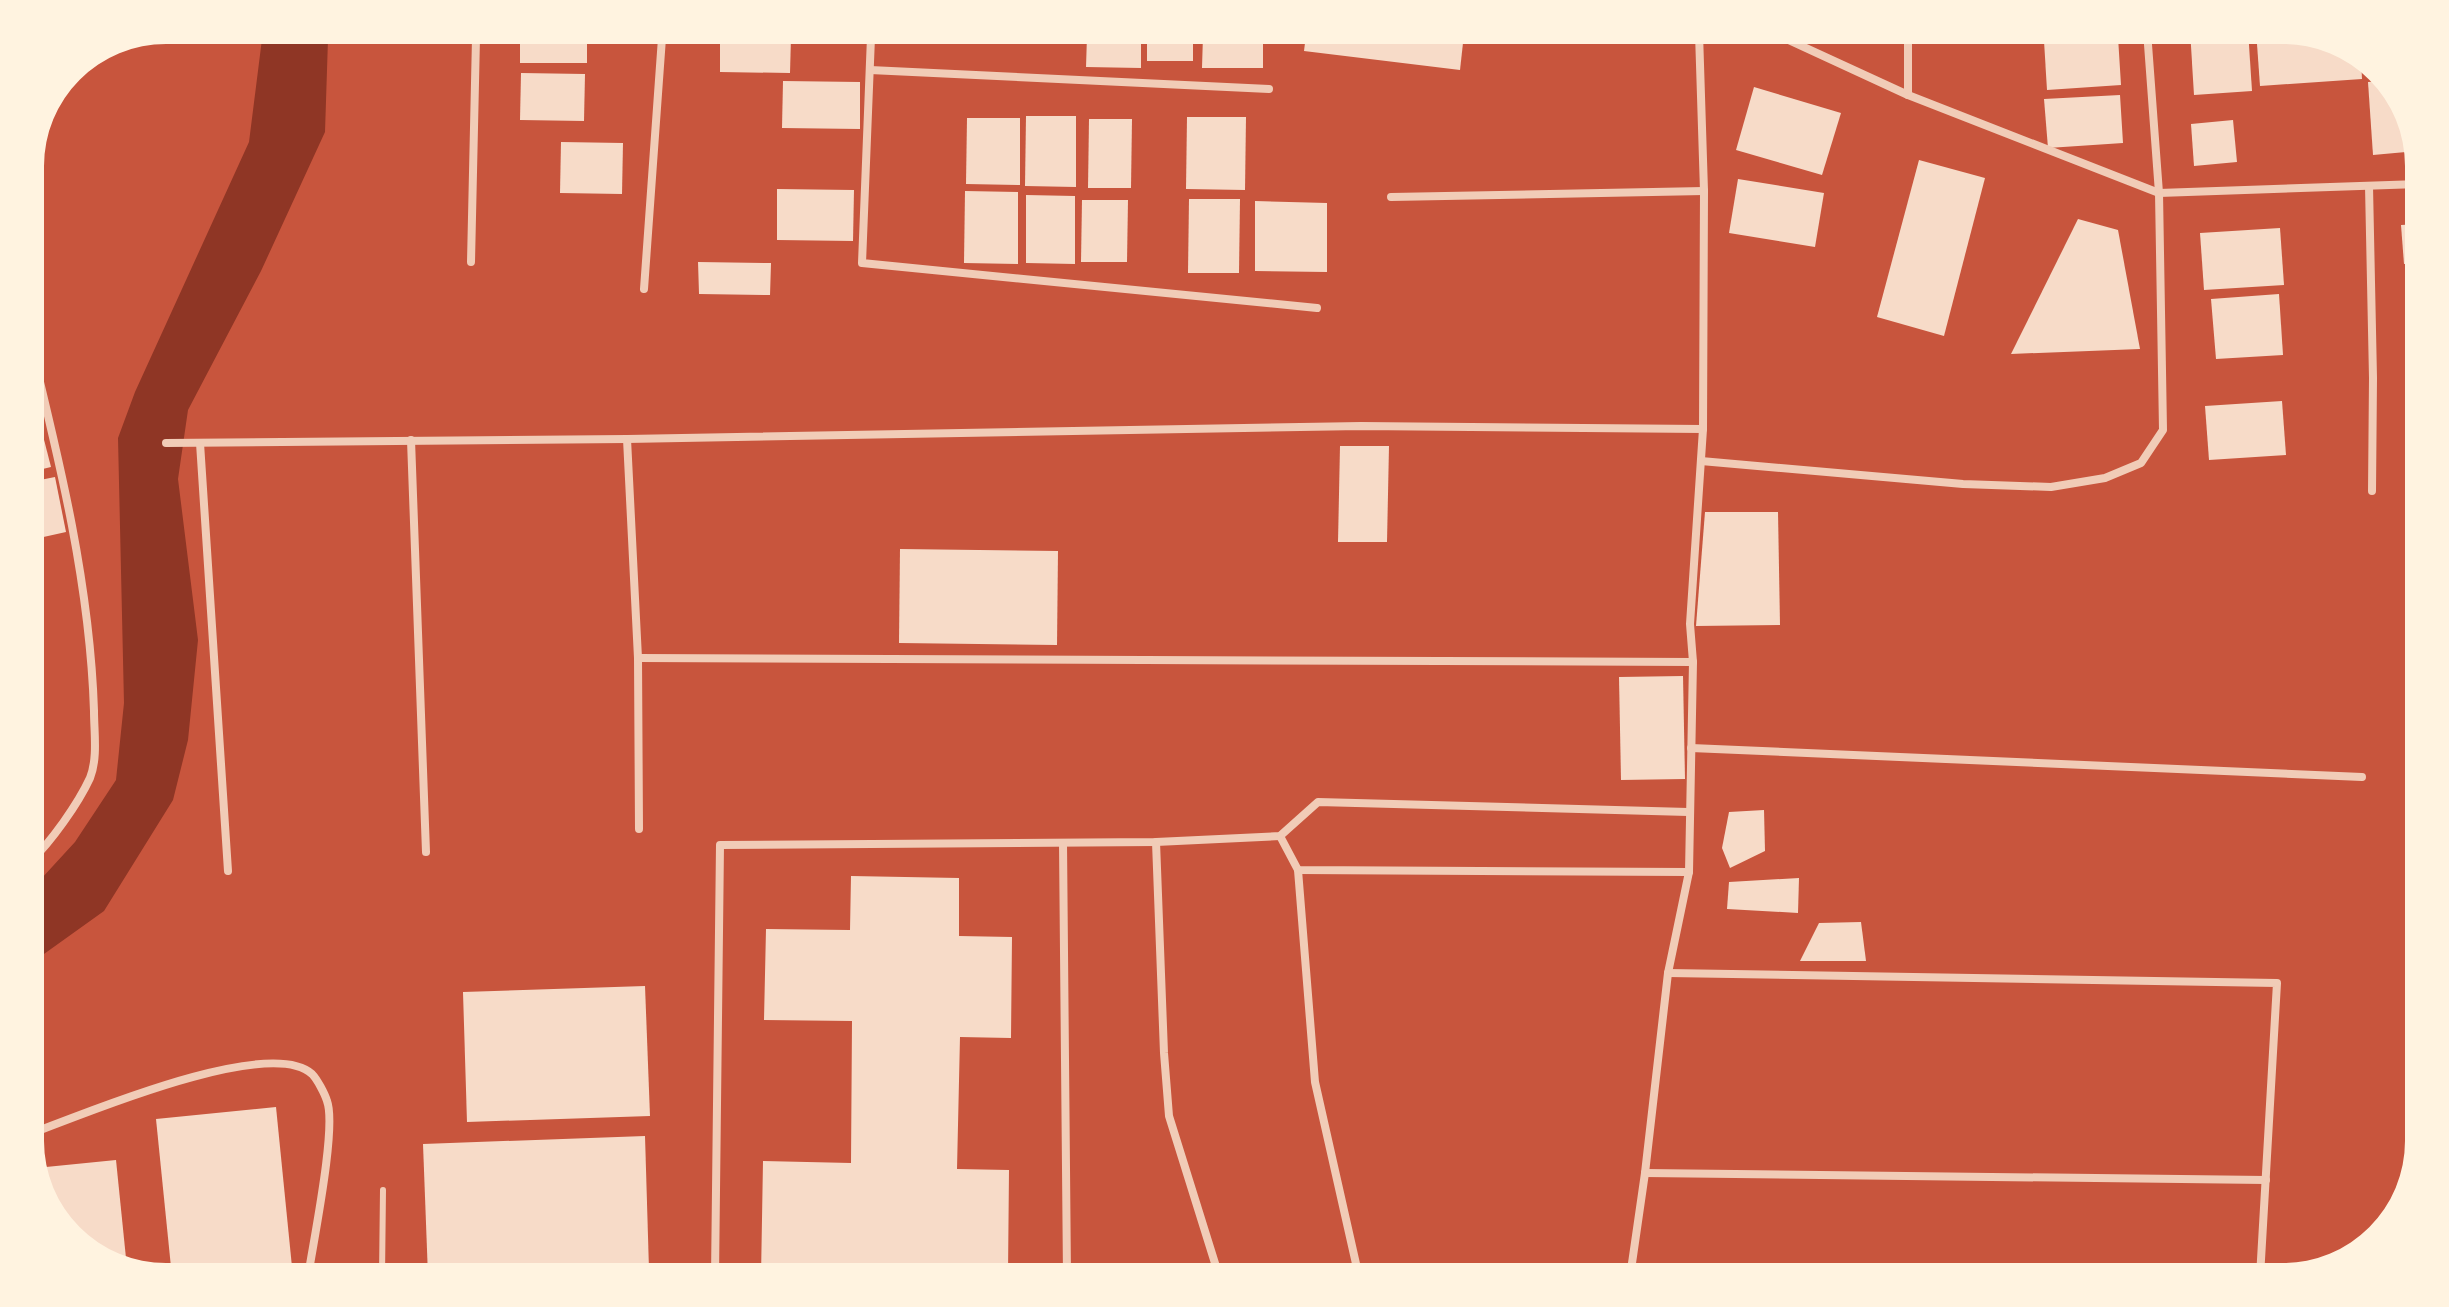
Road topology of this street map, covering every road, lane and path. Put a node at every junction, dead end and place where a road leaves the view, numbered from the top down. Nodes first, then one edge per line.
1 (476, 44) edge
2 (662, 44) edge
3 (871, 44) edge
4 (1699, 44) edge
5 (1797, 44) edge
6 (1908, 44) edge
7 (2148, 44) edge
8 (870, 70) junction
9 (1269, 89) dead end
10 (1908, 95) junction
11 (2405, 185) edge
12 (2369, 186) junction
13 (1704, 191) junction
14 (2159, 193) junction
15 (1391, 197) dead end
16 (471, 262) dead end
17 (644, 289) dead end
18 (1317, 308) dead end
19 (44, 399) edge
20 (1703, 429) junction
21 (627, 439) junction
22 (411, 440) junction
23 (166, 443) dead end
24 (200, 443) junction
25 (1701, 461) junction
26 (2372, 491) dead end
27 (638, 658) junction
28 (1693, 662) junction
29 (1691, 748) junction
30 (2362, 777) dead end
31 (1688, 812) junction
32 (639, 829) dead end
33 (1280, 836) junction
34 (1156, 842) junction
35 (1063, 843) junction
36 (44, 846) edge
37 (426, 852) dead end
38 (1298, 870) junction
39 (228, 871) dead end
40 (1689, 872) junction
41 (1668, 973) junction
42 (44, 1129) edge
43 (1645, 1173) junction
44 (2266, 1180) junction
45 (383, 1190) dead end
46 (310, 1263) edge
47 (382, 1263) edge
48 (715, 1263) edge
49 (1067, 1263) edge
50 (1215, 1263) edge
51 (1356, 1263) edge
52 (1632, 1263) edge
53 (2261, 1263) edge

1 - 16 street
2 - 17 street
3 - 8 street
4 - 13 street
5 - 10 street
6 - 10 street
7 - 14 street
8 - 9 street
8 - 18 street
10 - 14 street
11 - 12 street
12 - 14 street
12 - 26 street
13 - 15 street
13 - 20 street
14 - 25 street
19 - 36 street
20 - 21 street
20 - 25 street
21 - 22 street
21 - 27 street
22 - 24 street
22 - 37 street
23 - 24 street
24 - 39 street
25 - 28 street
27 - 28 street
27 - 32 street
28 - 29 street
29 - 30 street
29 - 31 street
31 - 33 street
31 - 40 street
33 - 34 street
33 - 38 street
34 - 35 street
34 - 50 street
35 - 48 street
35 - 49 street
38 - 40 street
38 - 51 street
40 - 41 street
41 - 43 street
41 - 44 street
42 - 46 street
43 - 44 street
43 - 52 street
44 - 53 street
45 - 47 lane

